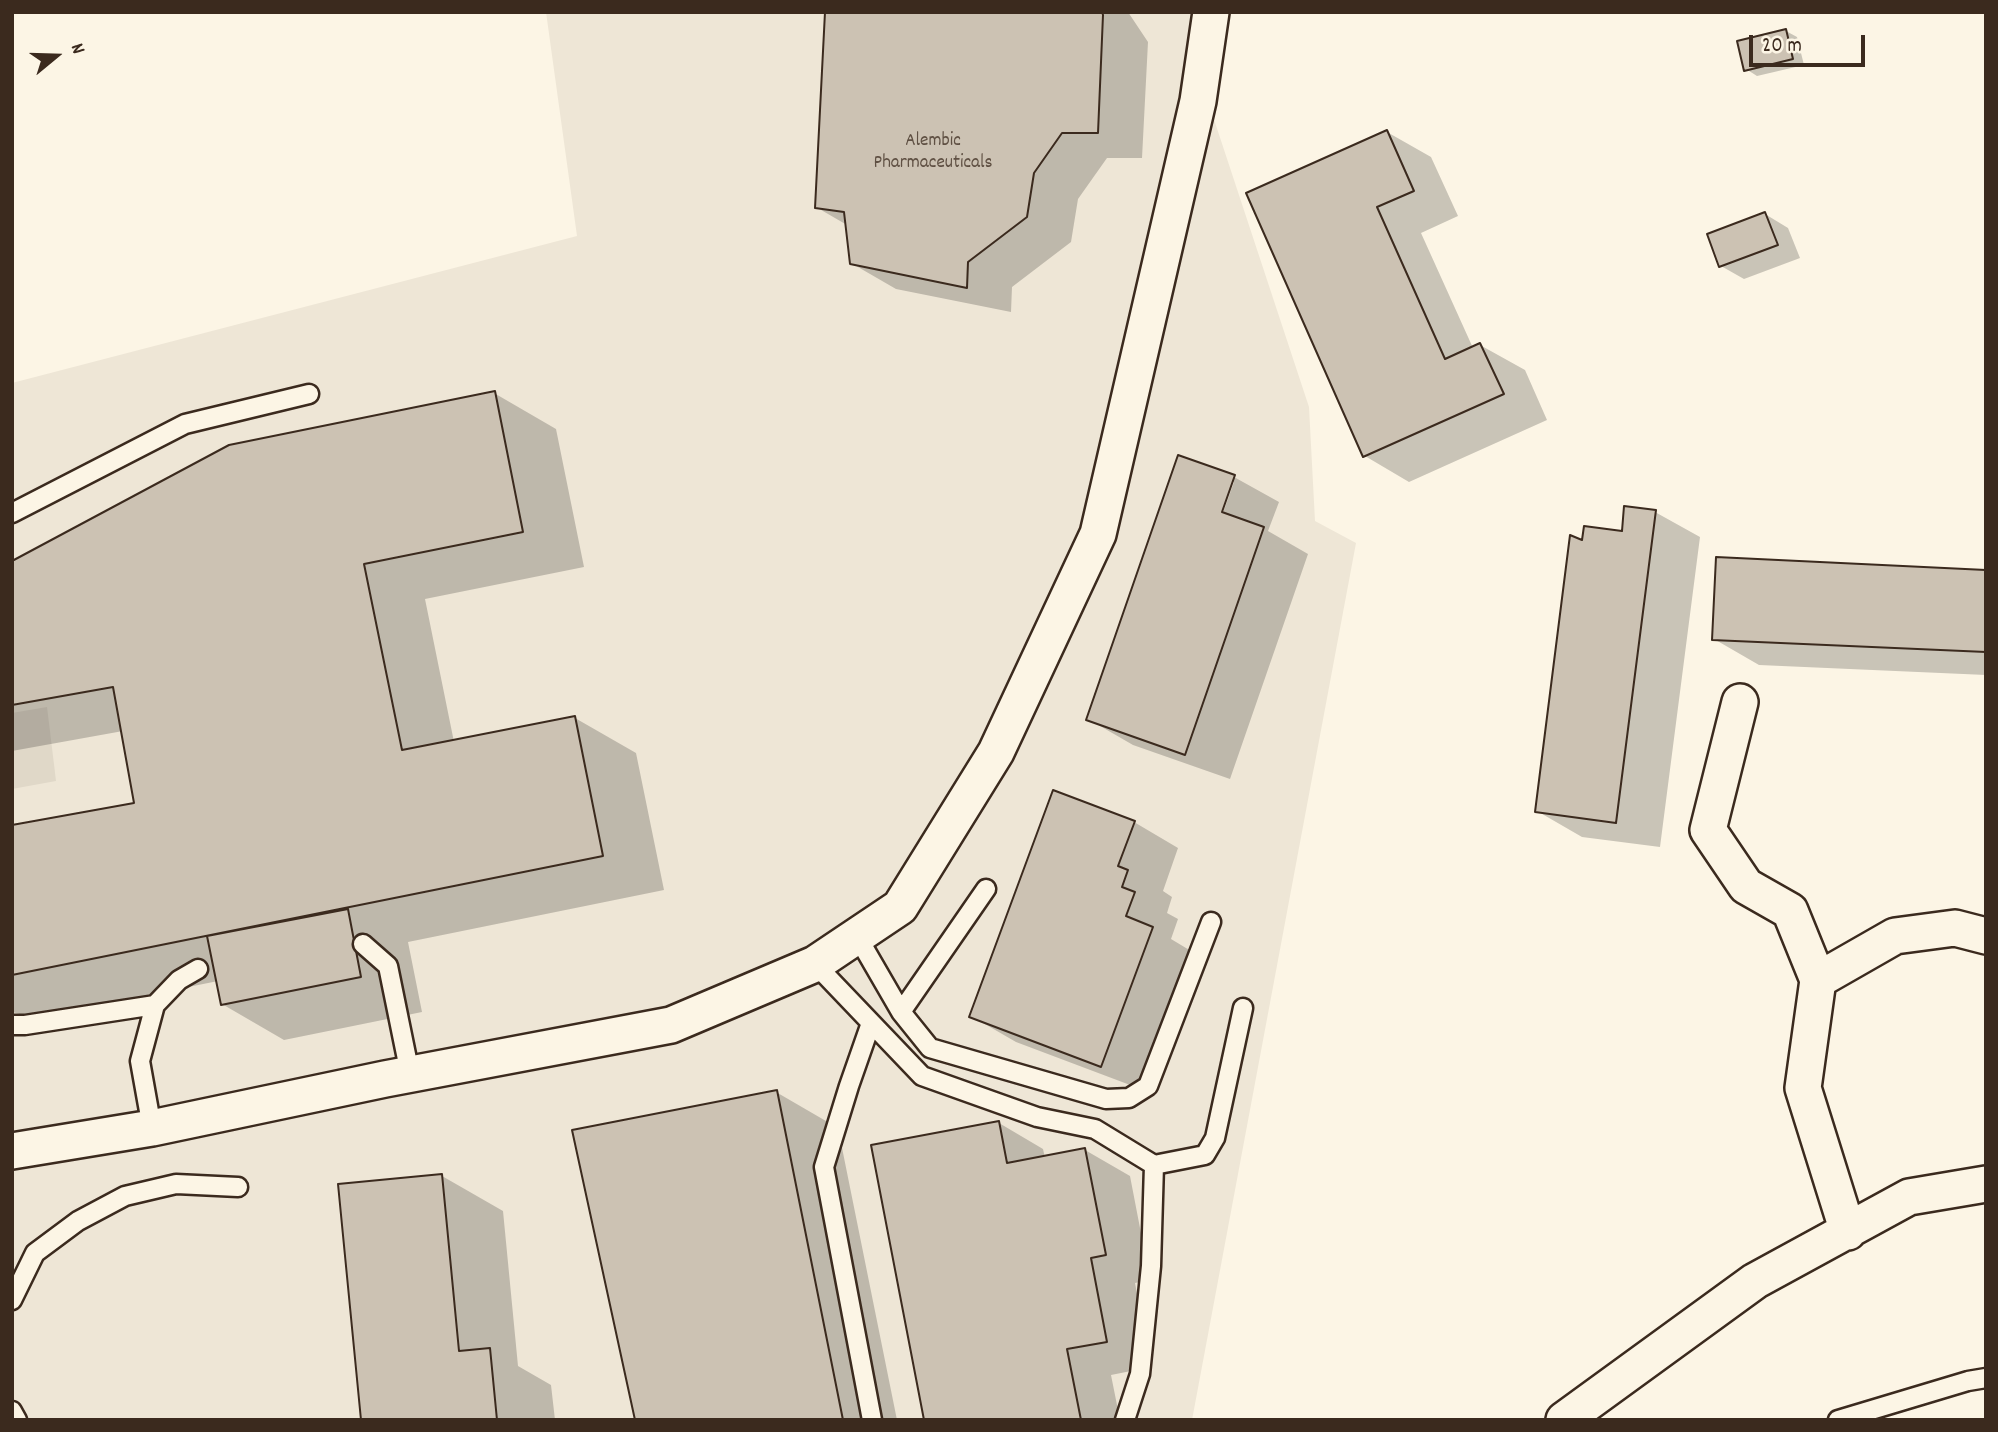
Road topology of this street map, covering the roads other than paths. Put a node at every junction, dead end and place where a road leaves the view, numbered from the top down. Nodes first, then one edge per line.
1 (1211, 12) edge
2 (309, 394) dead end
3 (12, 513) edge
4 (1740, 702) dead end
5 (986, 889) dead end
6 (1211, 922) dead end
7 (857, 936) junction
8 (1986, 936) edge
9 (363, 944) dead end
10 (815, 964) junction
11 (198, 969) dead end
12 (1818, 980) junction
13 (155, 1005) junction
14 (1243, 1008) dead end
15 (901, 1012) junction
16 (871, 1023) junction
17 (12, 1025) edge
18 (410, 1074) junction
19 (152, 1128) junction
20 (12, 1152) edge
21 (1154, 1165) junction
22 (1986, 1184) edge
23 (238, 1187) dead end
24 (1848, 1232) junction
25 (12, 1300) edge
26 (1986, 1378) edge
27 (12, 1411) edge
28 (18, 1420) edge
29 (872, 1420) edge
30 (1125, 1420) edge
31 (1564, 1420) edge
32 (1838, 1420) edge

1 - 7 street
2 - 3 lane
4 - 12 street
5 - 15 lane
6 - 15 lane
7 - 10 street
7 - 15 lane
8 - 12 street
9 - 18 lane
10 - 16 lane
10 - 18 street
11 - 13 lane
12 - 24 street
13 - 17 lane
13 - 19 lane
14 - 21 lane
16 - 21 lane
16 - 29 lane
18 - 19 street
19 - 20 street
21 - 30 lane
22 - 24 street
23 - 25 lane
24 - 31 street
26 - 32 lane
27 - 28 lane

